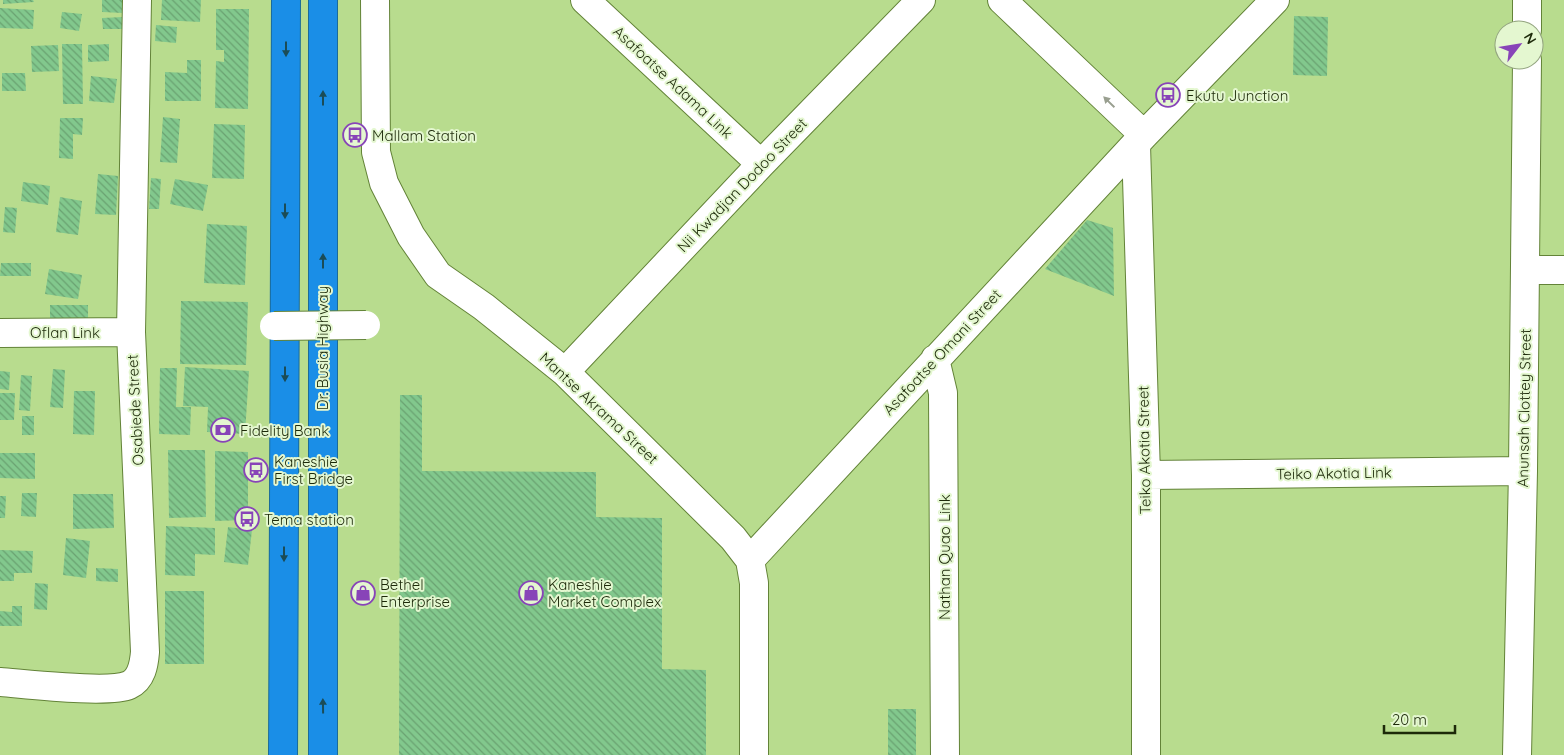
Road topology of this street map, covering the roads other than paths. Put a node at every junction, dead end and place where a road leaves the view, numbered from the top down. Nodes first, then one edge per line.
1 (137, 0) edge
2 (286, 0) edge
3 (323, 0) edge
4 (375, 0) edge
5 (585, 0) edge
6 (921, 0) edge
7 (1002, 0) edge
8 (1275, 0) edge
9 (1527, 0) edge
10 (1527, 20) edge
11 (1527, 70) edge
12 (1140, 140) junction
13 (761, 164) junction
14 (1525, 270) junction
15 (1564, 270) edge
16 (366, 325) dead end
17 (274, 326) dead end
18 (131, 332) junction
19 (0, 333) edge
20 (935, 359) junction
21 (565, 372) junction
22 (1523, 471) junction
23 (1146, 474) junction
24 (750, 560) junction
25 (0, 682) edge
26 (283, 755) edge
27 (323, 755) edge
28 (754, 755) edge
29 (945, 755) edge
30 (1146, 755) edge
31 (1517, 755) edge

1 - 18 street, Osabiede Street
2 -> 26 highway
27 -> 3 highway, Dr. Busia Highway
4 - 21 street, Mantse Akrama Street
5 - 13 street, Asafoatse Adama Link
6 - 13 street, Nii Kwadjan Dodoo Street
12 -> 7 street
8 - 12 street, Asafoatse Omani Street
9 - 10 street
11 - 14 street, Anunsah Clottey Street
12 - 20 street, Asafoatse Omani Street
12 - 23 street, Teiko Akotia Street
13 - 21 street, Nii Kwadjan Dodoo Street
14 - 15 street
14 - 22 street, Anunsah Clottey Street
16 - 17 street, bridge
18 - 19 street, Oflan Link
18 - 25 street, Osabiede Street
20 - 24 street, Asafoatse Omani Street
20 - 29 street, Nathan Quao Link
21 - 24 street, Mantse Akrama Street
22 - 23 street, Teiko Akotia Link
22 - 31 street, Anunsah Clottey Street
23 - 30 street, Teiko Akotia Street
24 - 28 street, Mantse Akrama Street

